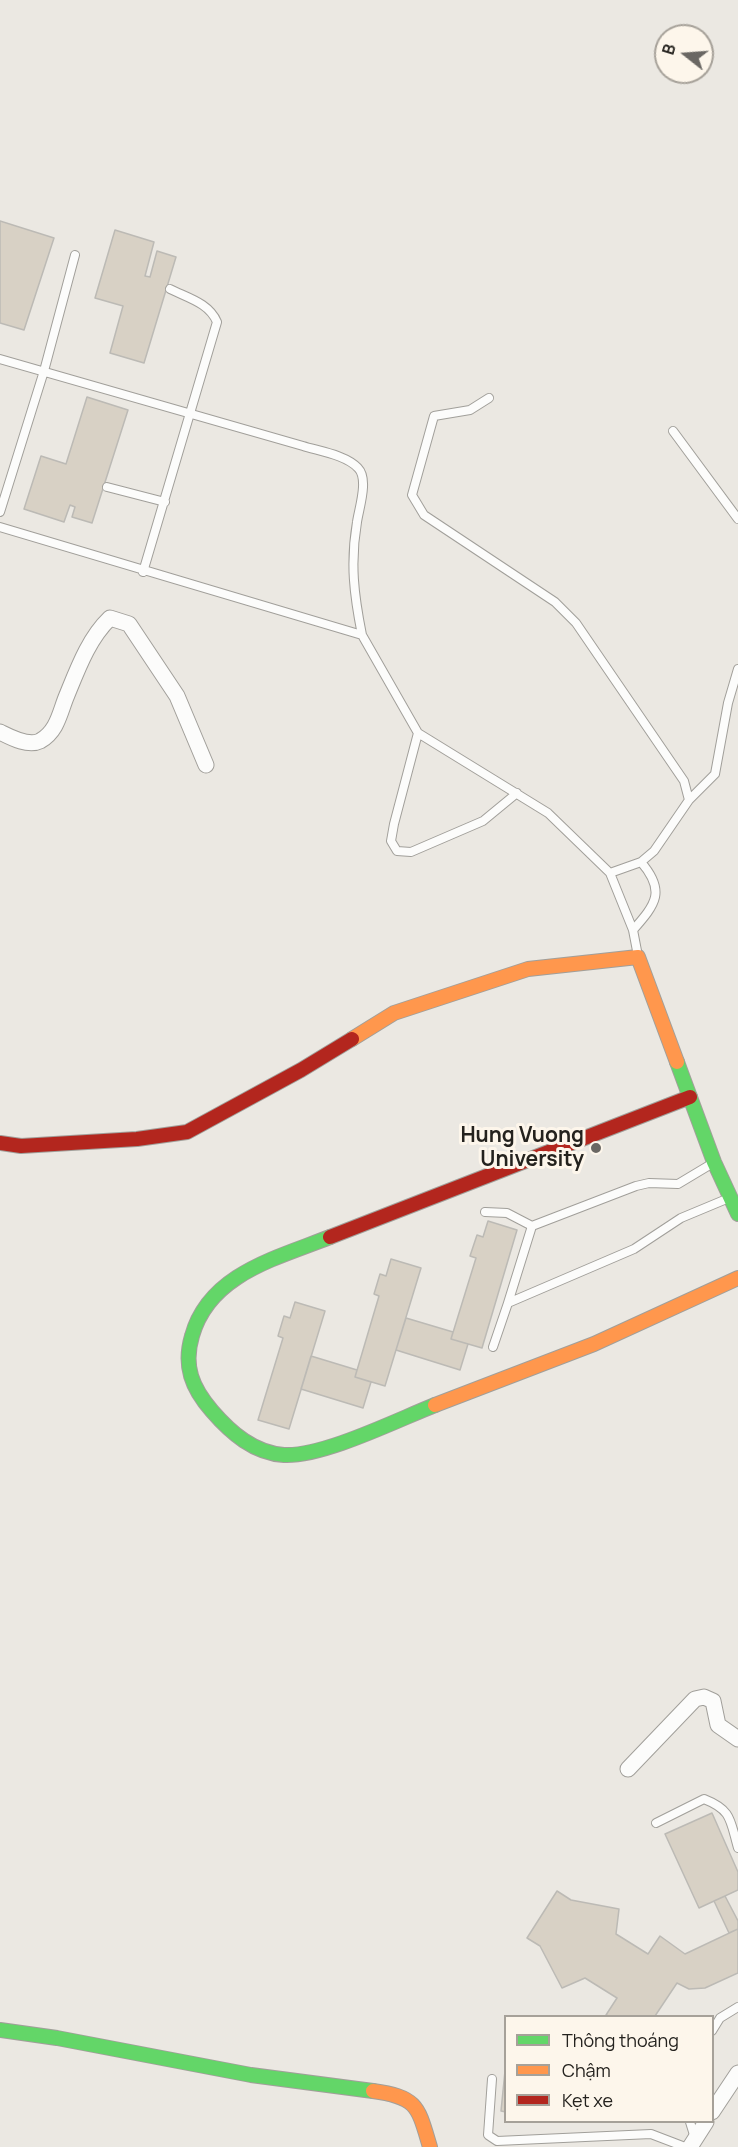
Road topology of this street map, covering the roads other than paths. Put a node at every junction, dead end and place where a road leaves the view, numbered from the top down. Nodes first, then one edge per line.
1 (75, 255) dead end
2 (170, 289) dead end
3 (0, 358) edge
4 (44, 371) junction
5 (489, 398) dead end
6 (192, 414) junction
7 (673, 431) dead end
8 (107, 488) dead end
9 (165, 502) junction
10 (0, 512) edge
11 (738, 519) edge
12 (0, 527) edge
13 (143, 572) junction
14 (362, 635) junction
15 (738, 669) edge
16 (0, 732) edge
17 (418, 733) junction
18 (206, 765) dead end
19 (517, 793) junction
20 (689, 800) junction
21 (641, 862) junction
22 (610, 873) junction
23 (633, 930) junction
24 (638, 957) junction
25 (690, 1097) junction
26 (0, 1143) edge
27 (714, 1162) junction
28 (733, 1198) edge
29 (486, 1212) dead end
30 (738, 1214) edge
31 (532, 1227) junction
32 (738, 1278) edge
33 (508, 1303) junction
34 (493, 1347) dead end
35 (738, 1739) edge
36 (628, 1769) dead end
37 (656, 1823) dead end
38 (738, 1848) edge
39 (738, 2007) edge
40 (714, 2028) edge
41 (0, 2030) edge
42 (738, 2073) edge
43 (492, 2079) dead end
44 (714, 2109) edge
45 (690, 2123) edge
46 (705, 2123) edge
47 (690, 2144) edge
48 (430, 2147) edge

1 - 4 lane
2 - 6 lane
3 - 4 lane
4 - 6 lane
4 - 10 lane
5 - 20 lane
6 - 9 lane
6 - 14 lane
7 - 11 lane
8 - 9 lane
9 - 13 lane
12 - 13 lane
13 - 14 lane
14 - 17 lane
15 - 20 lane
16 - 18 street
17 - 19 lane
17 - 19 lane
19 - 22 lane
20 - 21 lane
21 - 22 lane
21 - 23 lane
22 - 23 lane
23 - 24 lane
24 - 25 street
24 - 26 street
25 - 27 street
25 - 32 street
27 - 28 street
27 - 31 lane
28 - 30 street
28 - 33 lane
29 - 31 lane
31 - 33 lane
33 - 34 lane
35 - 36 street
37 - 38 lane
39 - 40 lane
41 - 48 street
42 - 44 street
43 - 47 lane
45 - 47 lane
46 - 47 street

